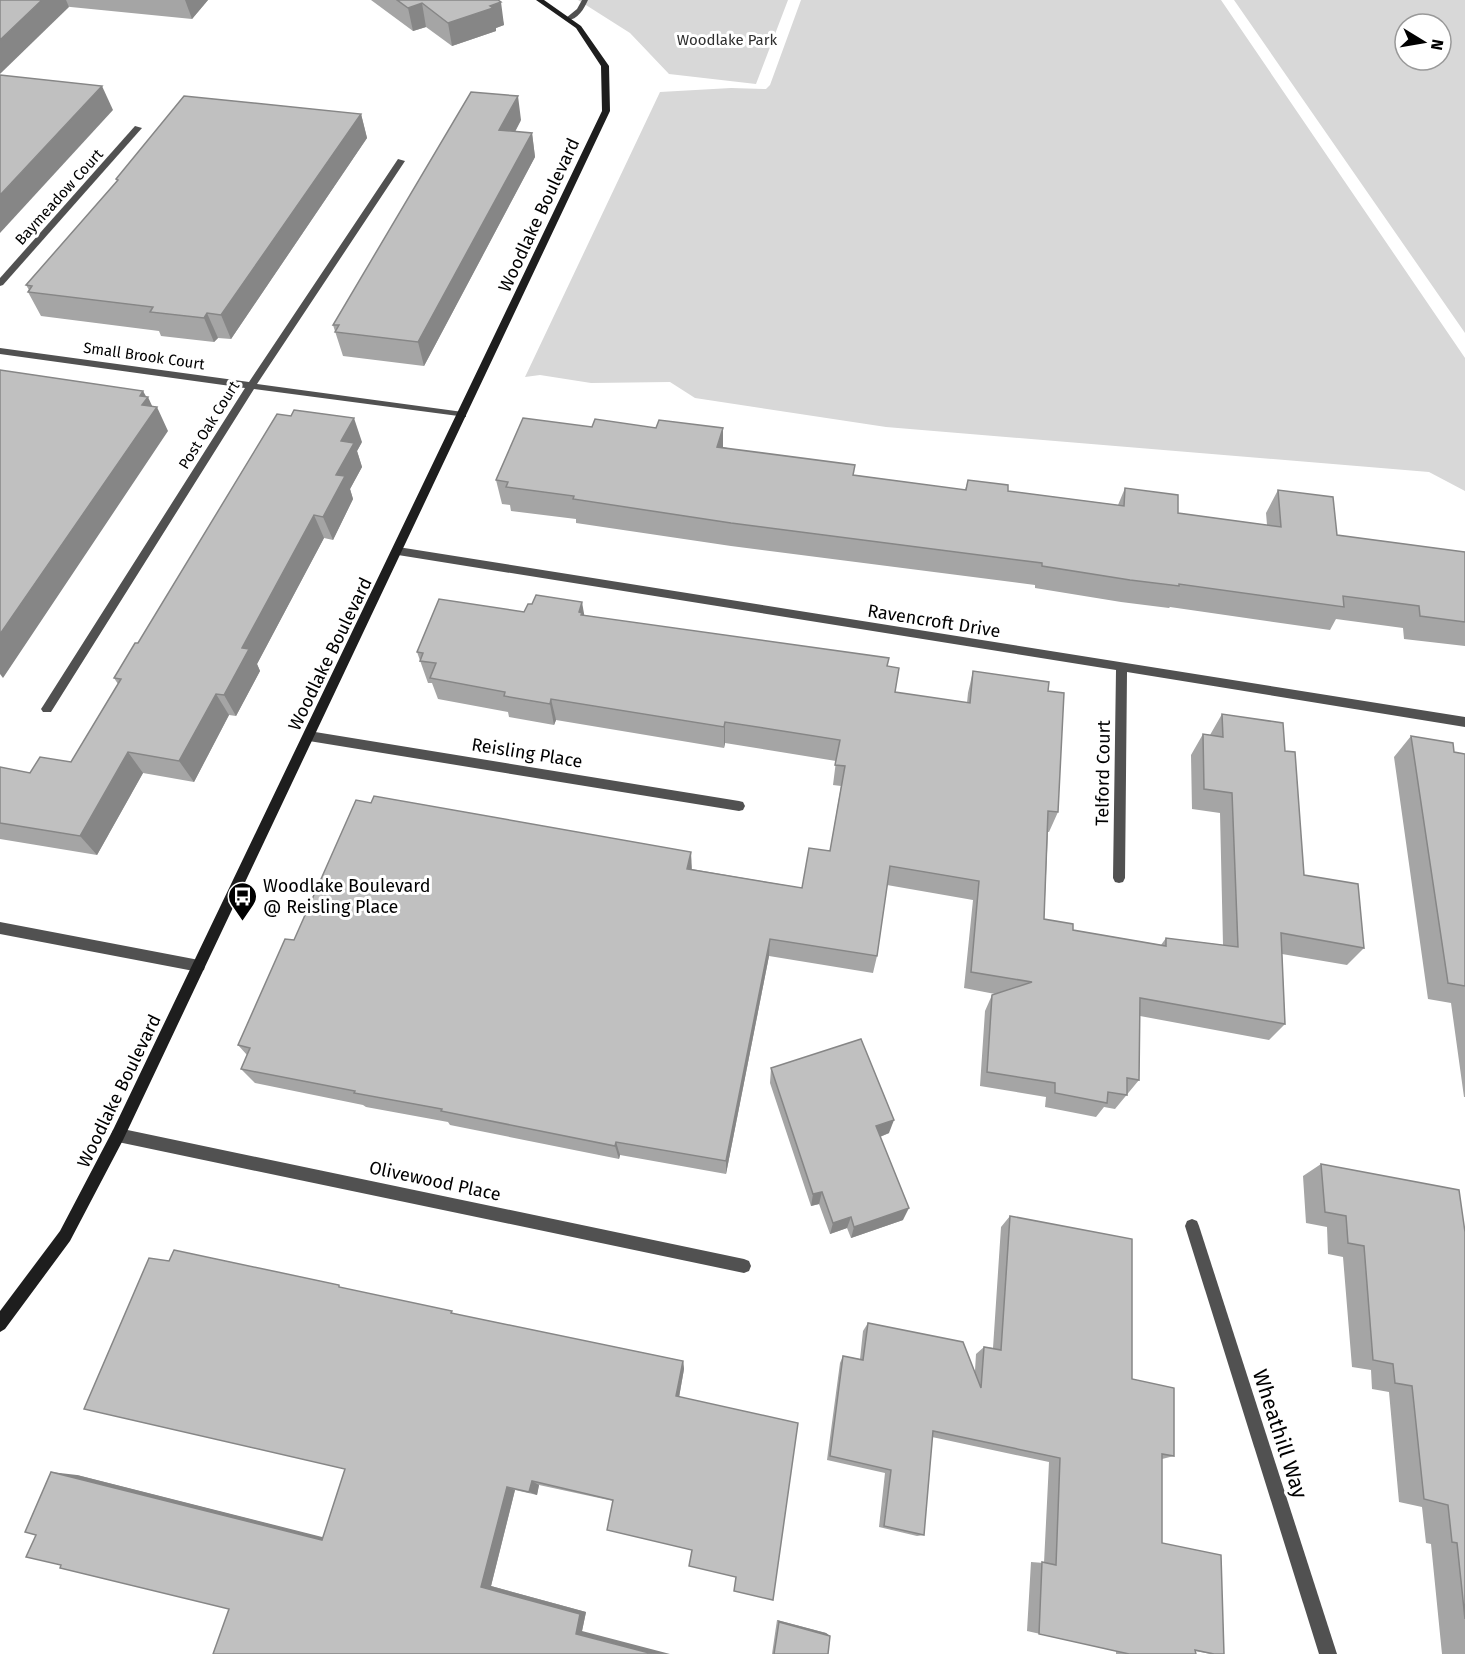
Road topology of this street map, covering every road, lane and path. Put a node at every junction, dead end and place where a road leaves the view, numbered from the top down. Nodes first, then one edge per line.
1 (539, 0) edge
2 (585, 0) edge
3 (568, 19) junction
4 (138, 128) dead end
5 (401, 160) dead end
6 (0, 283) edge
7 (0, 351) edge
8 (251, 386) junction
9 (463, 415) junction
10 (398, 551) junction
11 (1122, 669) junction
12 (47, 709) dead end
13 (1465, 722) edge
14 (309, 736) junction
15 (739, 806) dead end
16 (1119, 878) dead end
17 (0, 928) edge
18 (199, 966) junction
19 (118, 1135) junction
20 (1192, 1226) dead end
21 (744, 1266) dead end
22 (0, 1324) edge
23 (1328, 1654) edge

1 - 3 street, Woodlake Boulevard
2 - 3 street
3 - 9 street, Woodlake Boulevard
4 - 6 street, Baymeadow Court
5 - 8 street, Post Oak Court
7 - 8 street, Small Brook Court
8 - 9 street, Small Brook Court
8 - 12 street, Post Oak Court
9 - 10 street, Woodlake Boulevard
10 - 11 street, Ravencroft Drive
10 - 14 street, Woodlake Boulevard
11 - 13 street, Ravencroft Drive
11 - 16 street, Telford Court
14 - 15 street, Reisling Place
14 - 18 street, Woodlake Boulevard
17 - 18 street
18 - 19 street, Woodlake Boulevard
19 - 21 street, Olivewood Place
19 - 22 street, Woodlake Boulevard
20 - 23 street, Wheathill Way

